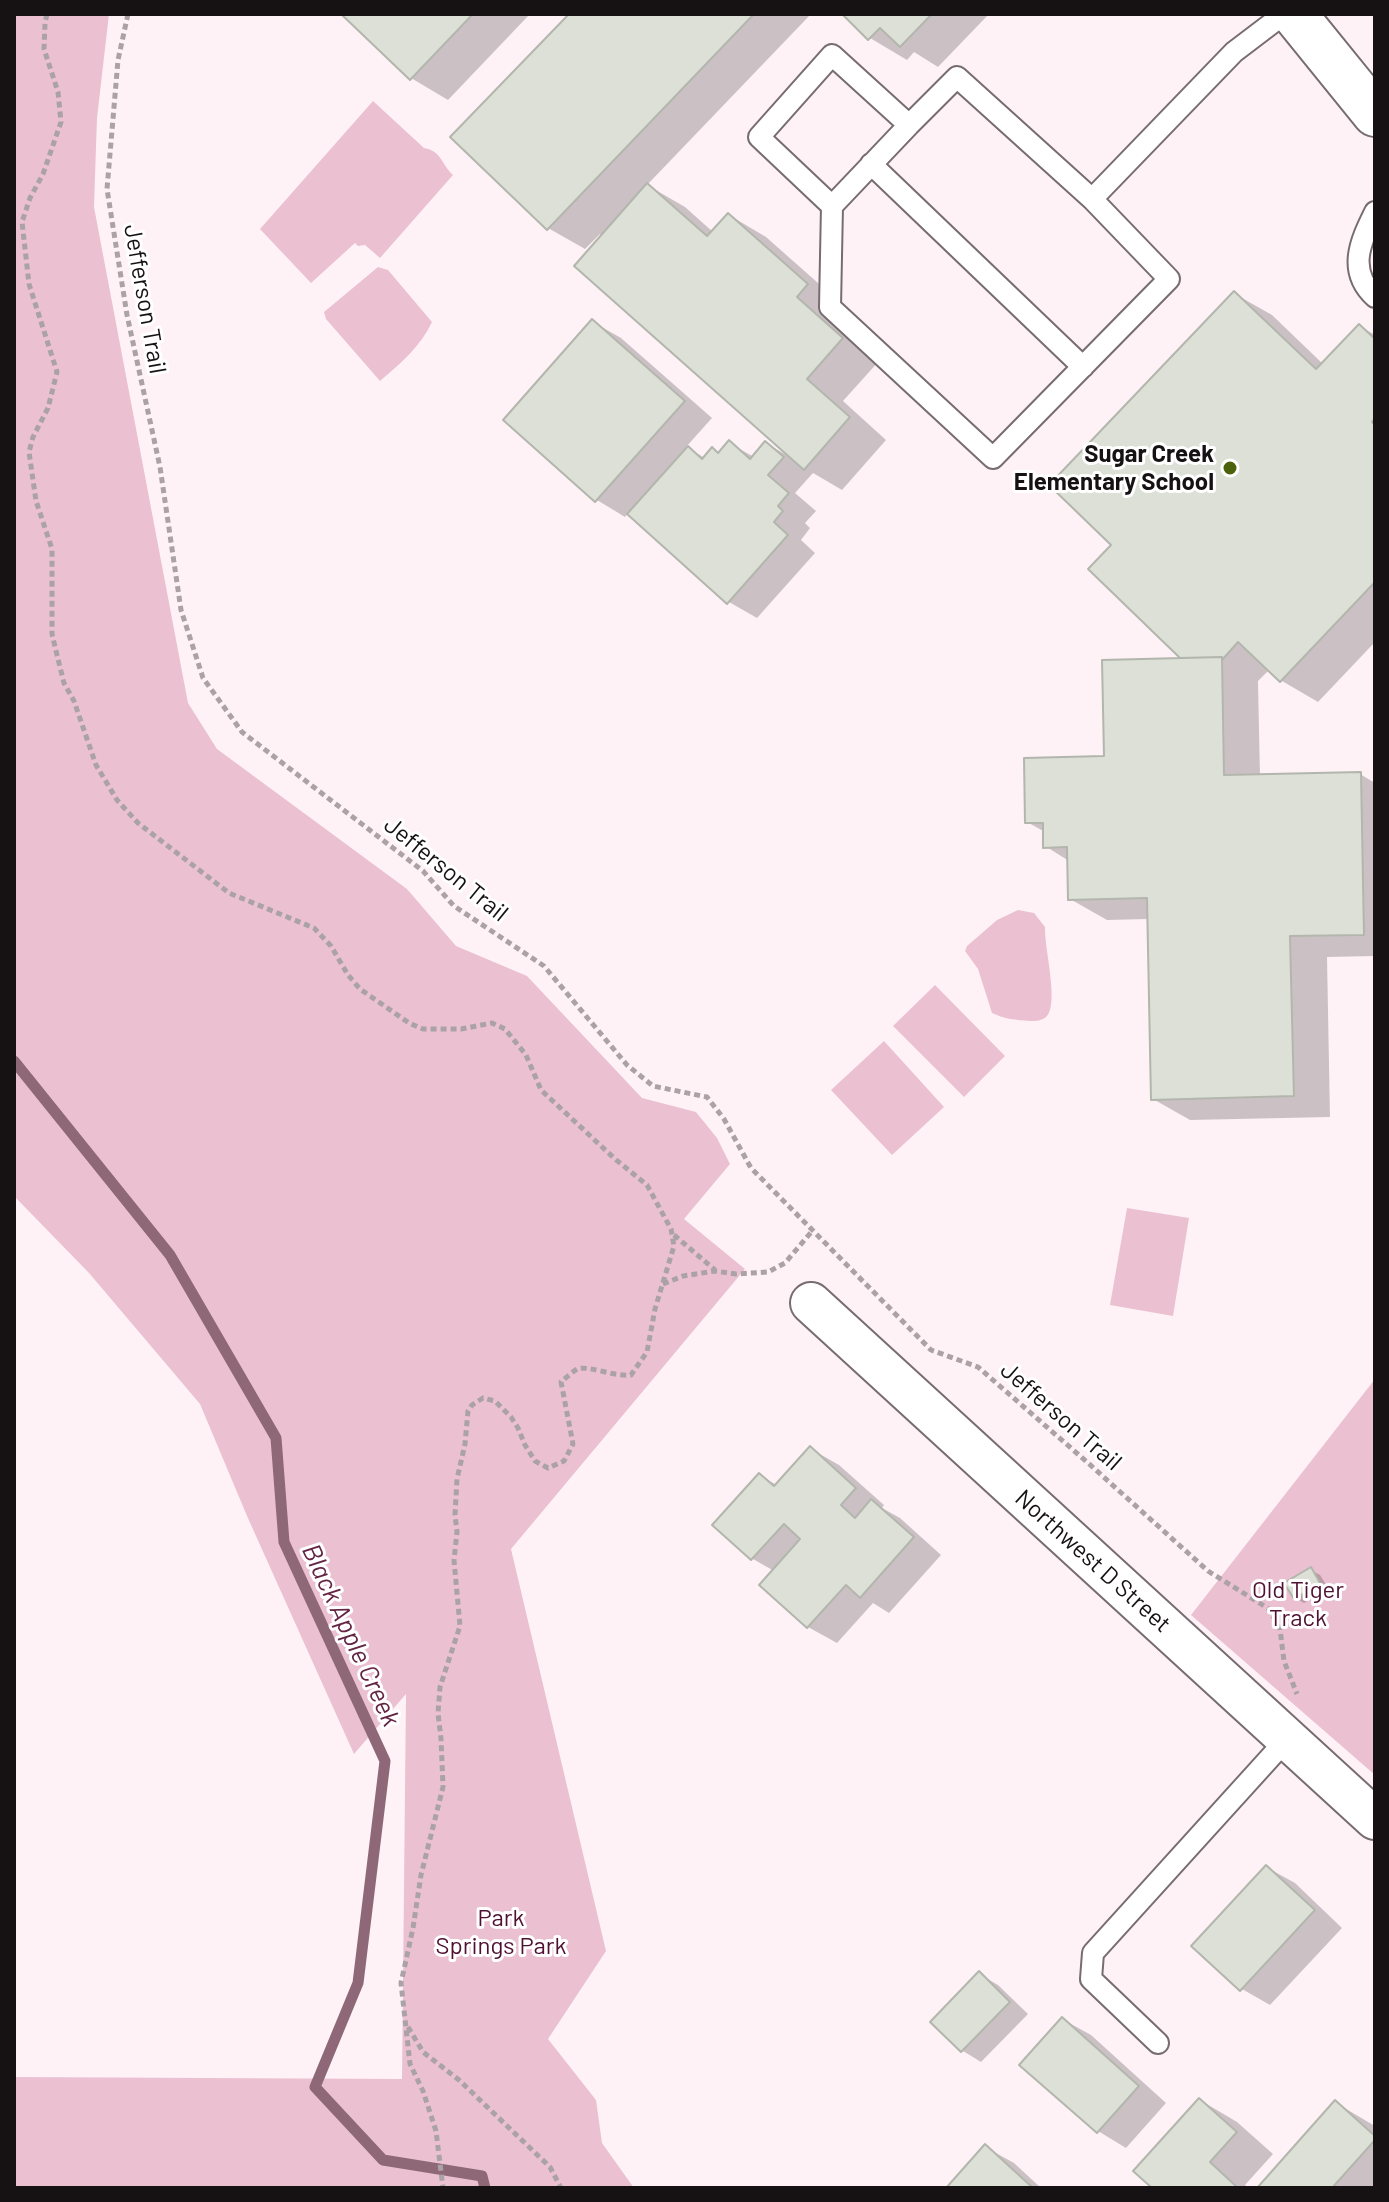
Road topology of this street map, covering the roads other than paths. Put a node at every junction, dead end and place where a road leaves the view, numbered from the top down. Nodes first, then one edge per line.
1 (1284, 14) edge
2 (1294, 14) edge
3 (1375, 114) edge
4 (909, 125) junction
5 (871, 164) junction
6 (1092, 199) junction
7 (832, 206) junction
8 (1375, 212) edge
9 (1375, 297) edge
10 (1083, 367) junction
11 (811, 1303) dead end
12 (1287, 1739) junction
13 (1375, 1819) edge
14 (1158, 2043) dead end

1 - 6 lane
2 - 3 street
4 - 5 lane
4 - 6 lane
4 - 7 lane
5 - 7 lane
5 - 10 lane
6 - 10 lane
7 - 10 lane
8 - 9 lane
11 - 12 street, Northwest D Street
12 - 13 street, Northwest D Street
12 - 14 lane

